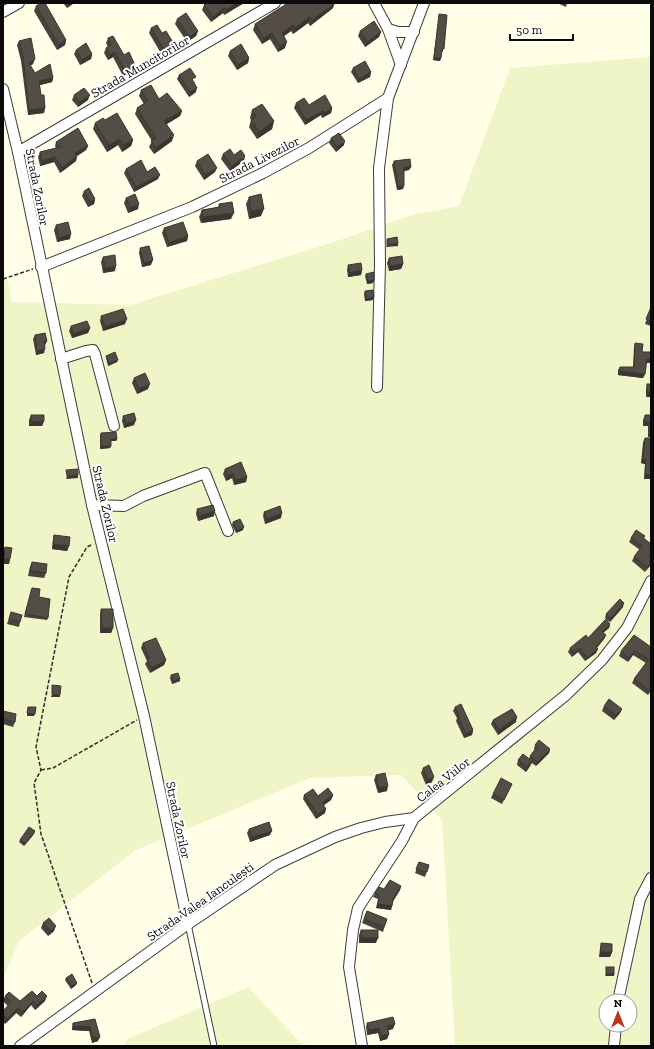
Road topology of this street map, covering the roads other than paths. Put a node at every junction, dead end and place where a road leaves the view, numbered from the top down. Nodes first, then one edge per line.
1 (19, 3) edge
2 (275, 3) edge
3 (374, 3) edge
4 (424, 3) edge
5 (3, 12) edge
6 (388, 29) junction
7 (414, 32) junction
8 (402, 65) junction
9 (3, 89) edge
10 (388, 98) junction
11 (18, 152) junction
12 (41, 266) junction
13 (61, 358) junction
14 (377, 387) dead end
15 (114, 426) dead end
16 (92, 505) junction
17 (228, 531) dead end
18 (651, 581) edge
19 (414, 818) junction
20 (651, 878) edge
21 (188, 924) junction
22 (620, 993) edge
23 (615, 1033) edge
24 (20, 1046) edge
25 (214, 1046) edge
26 (362, 1046) edge
27 (614, 1046) edge

1 - 5 street
2 - 11 street, Strada Muncitorilor
3 - 6 street
4 - 7 street
6 - 7 street
6 - 8 street
7 - 8 street
8 - 10 street
9 - 11 street, Strada Zorilor
10 - 12 street, Strada Livezilor
10 - 14 street
11 - 12 street, Strada Zorilor
12 - 13 street, Strada Zorilor
13 - 15 street
13 - 16 street, Strada Zorilor
16 - 17 street
16 - 21 street, Strada Zorilor
18 - 19 street, Calea Viilor
19 - 21 street, Strada Valea Ianculești
19 - 26 street, Calea Viilor
20 - 22 street
21 - 24 street, Strada Valea Ianculești
21 - 25 lane
23 - 27 street

